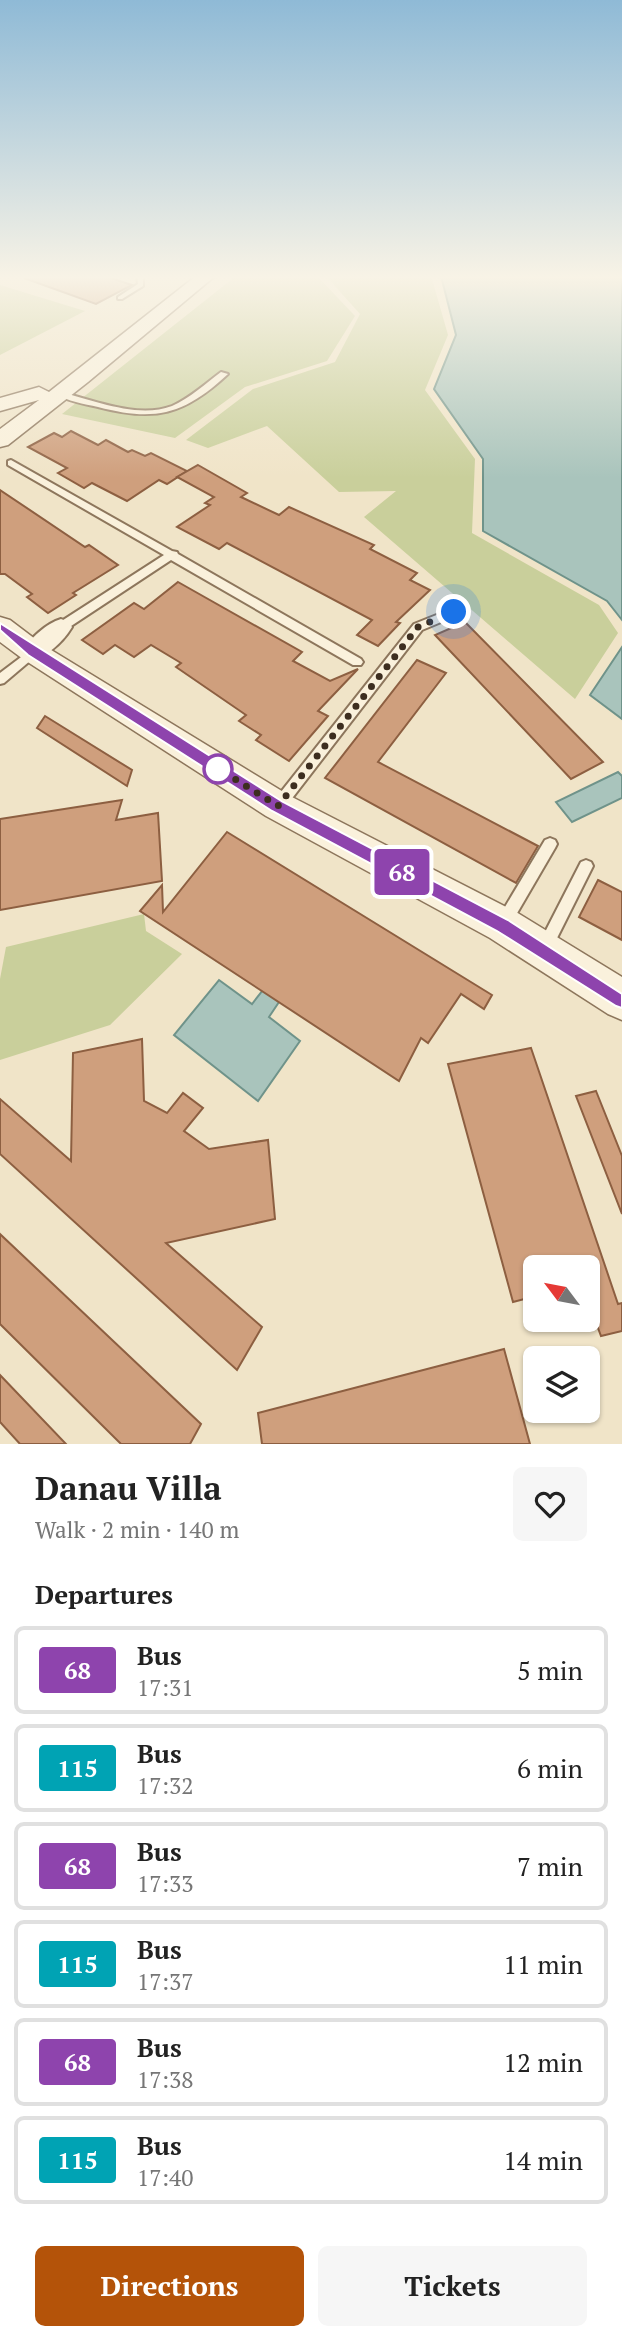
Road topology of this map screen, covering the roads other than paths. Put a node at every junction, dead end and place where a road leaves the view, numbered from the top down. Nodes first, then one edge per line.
1 (109, 343) edge
2 (116, 343) edge
3 (224, 374) dead end
4 (50, 393) junction
5 (0, 405) edge
6 (3, 429) edge
7 (11, 463) dead end
8 (173, 554) junction
9 (454, 612) dead end
10 (0, 627) edge
11 (61, 627) joint
12 (33, 652) junction
13 (357, 662) dead end
14 (0, 680) edge
15 (278, 806) junction
16 (550, 844) dead end
17 (586, 866) dead end
18 (503, 925) junction
19 (543, 951) junction
20 (622, 1000) edge

1 - 4 street
2 - 4 street
3 - 4 lane
4 - 5 street
4 - 6 street
7 - 8 lane
8 - 11 lane
8 - 13 lane
9 - 15 lane
10 - 12 street
11 - 12 street
12 - 14 lane
12 - 15 street
15 - 18 street
16 - 18 lane
17 - 19 lane
18 - 19 street
19 - 20 street

